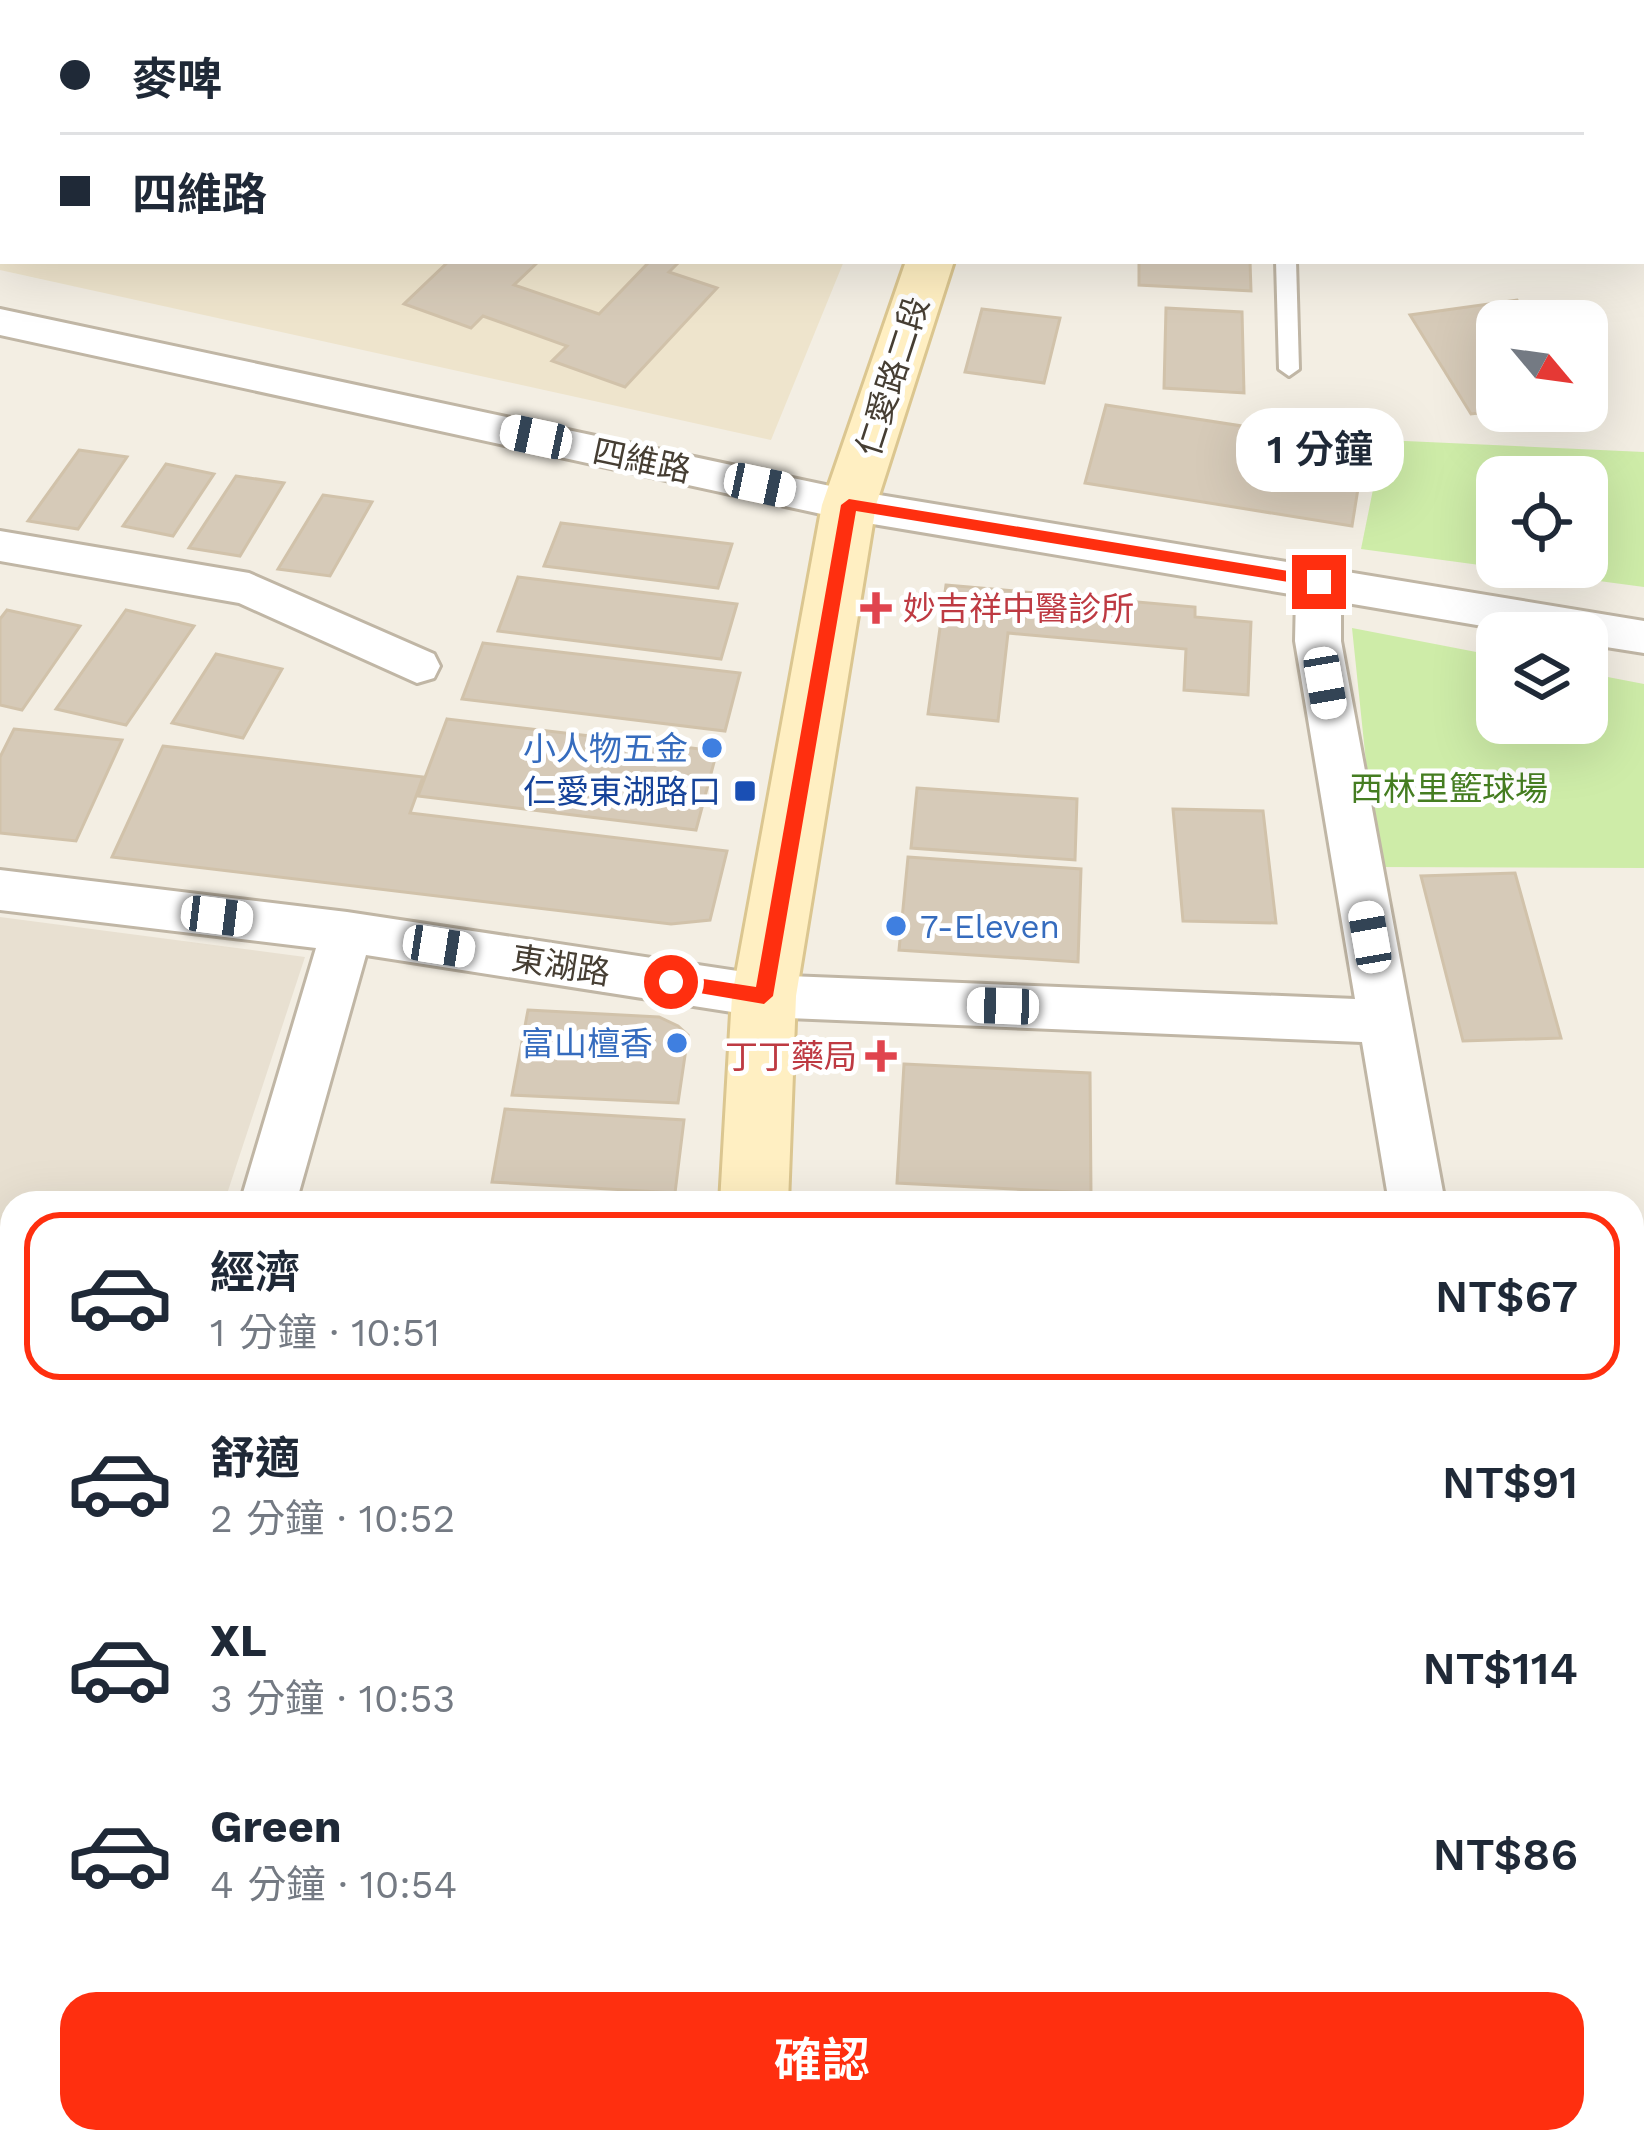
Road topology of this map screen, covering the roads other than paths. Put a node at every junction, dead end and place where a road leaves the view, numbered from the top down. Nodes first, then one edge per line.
1 (929, 264) edge
2 (1286, 264) edge
3 (0, 322) edge
4 (1289, 369) dead end
5 (849, 505) junction
6 (0, 546) edge
7 (1319, 582) junction
8 (1644, 637) edge
9 (417, 666) dead end
10 (0, 890) edge
11 (346, 932) junction
12 (764, 996) junction
13 (1385, 1022) junction
14 (271, 1191) edge
15 (755, 1191) edge
16 (1415, 1191) edge

1 - 5 main road, 仁愛路二段
2 - 4 lane
3 - 5 street, 四維路
5 - 7 street, 四維路
5 - 12 main road, 仁愛路二段
6 - 9 street
7 - 8 street, 四維路
7 - 13 street
10 - 11 street, 東湖路
11 - 12 street, 東湖路
11 - 14 street
12 - 13 street, 東湖路
12 - 15 main road, 仁愛路二段
13 - 16 street

